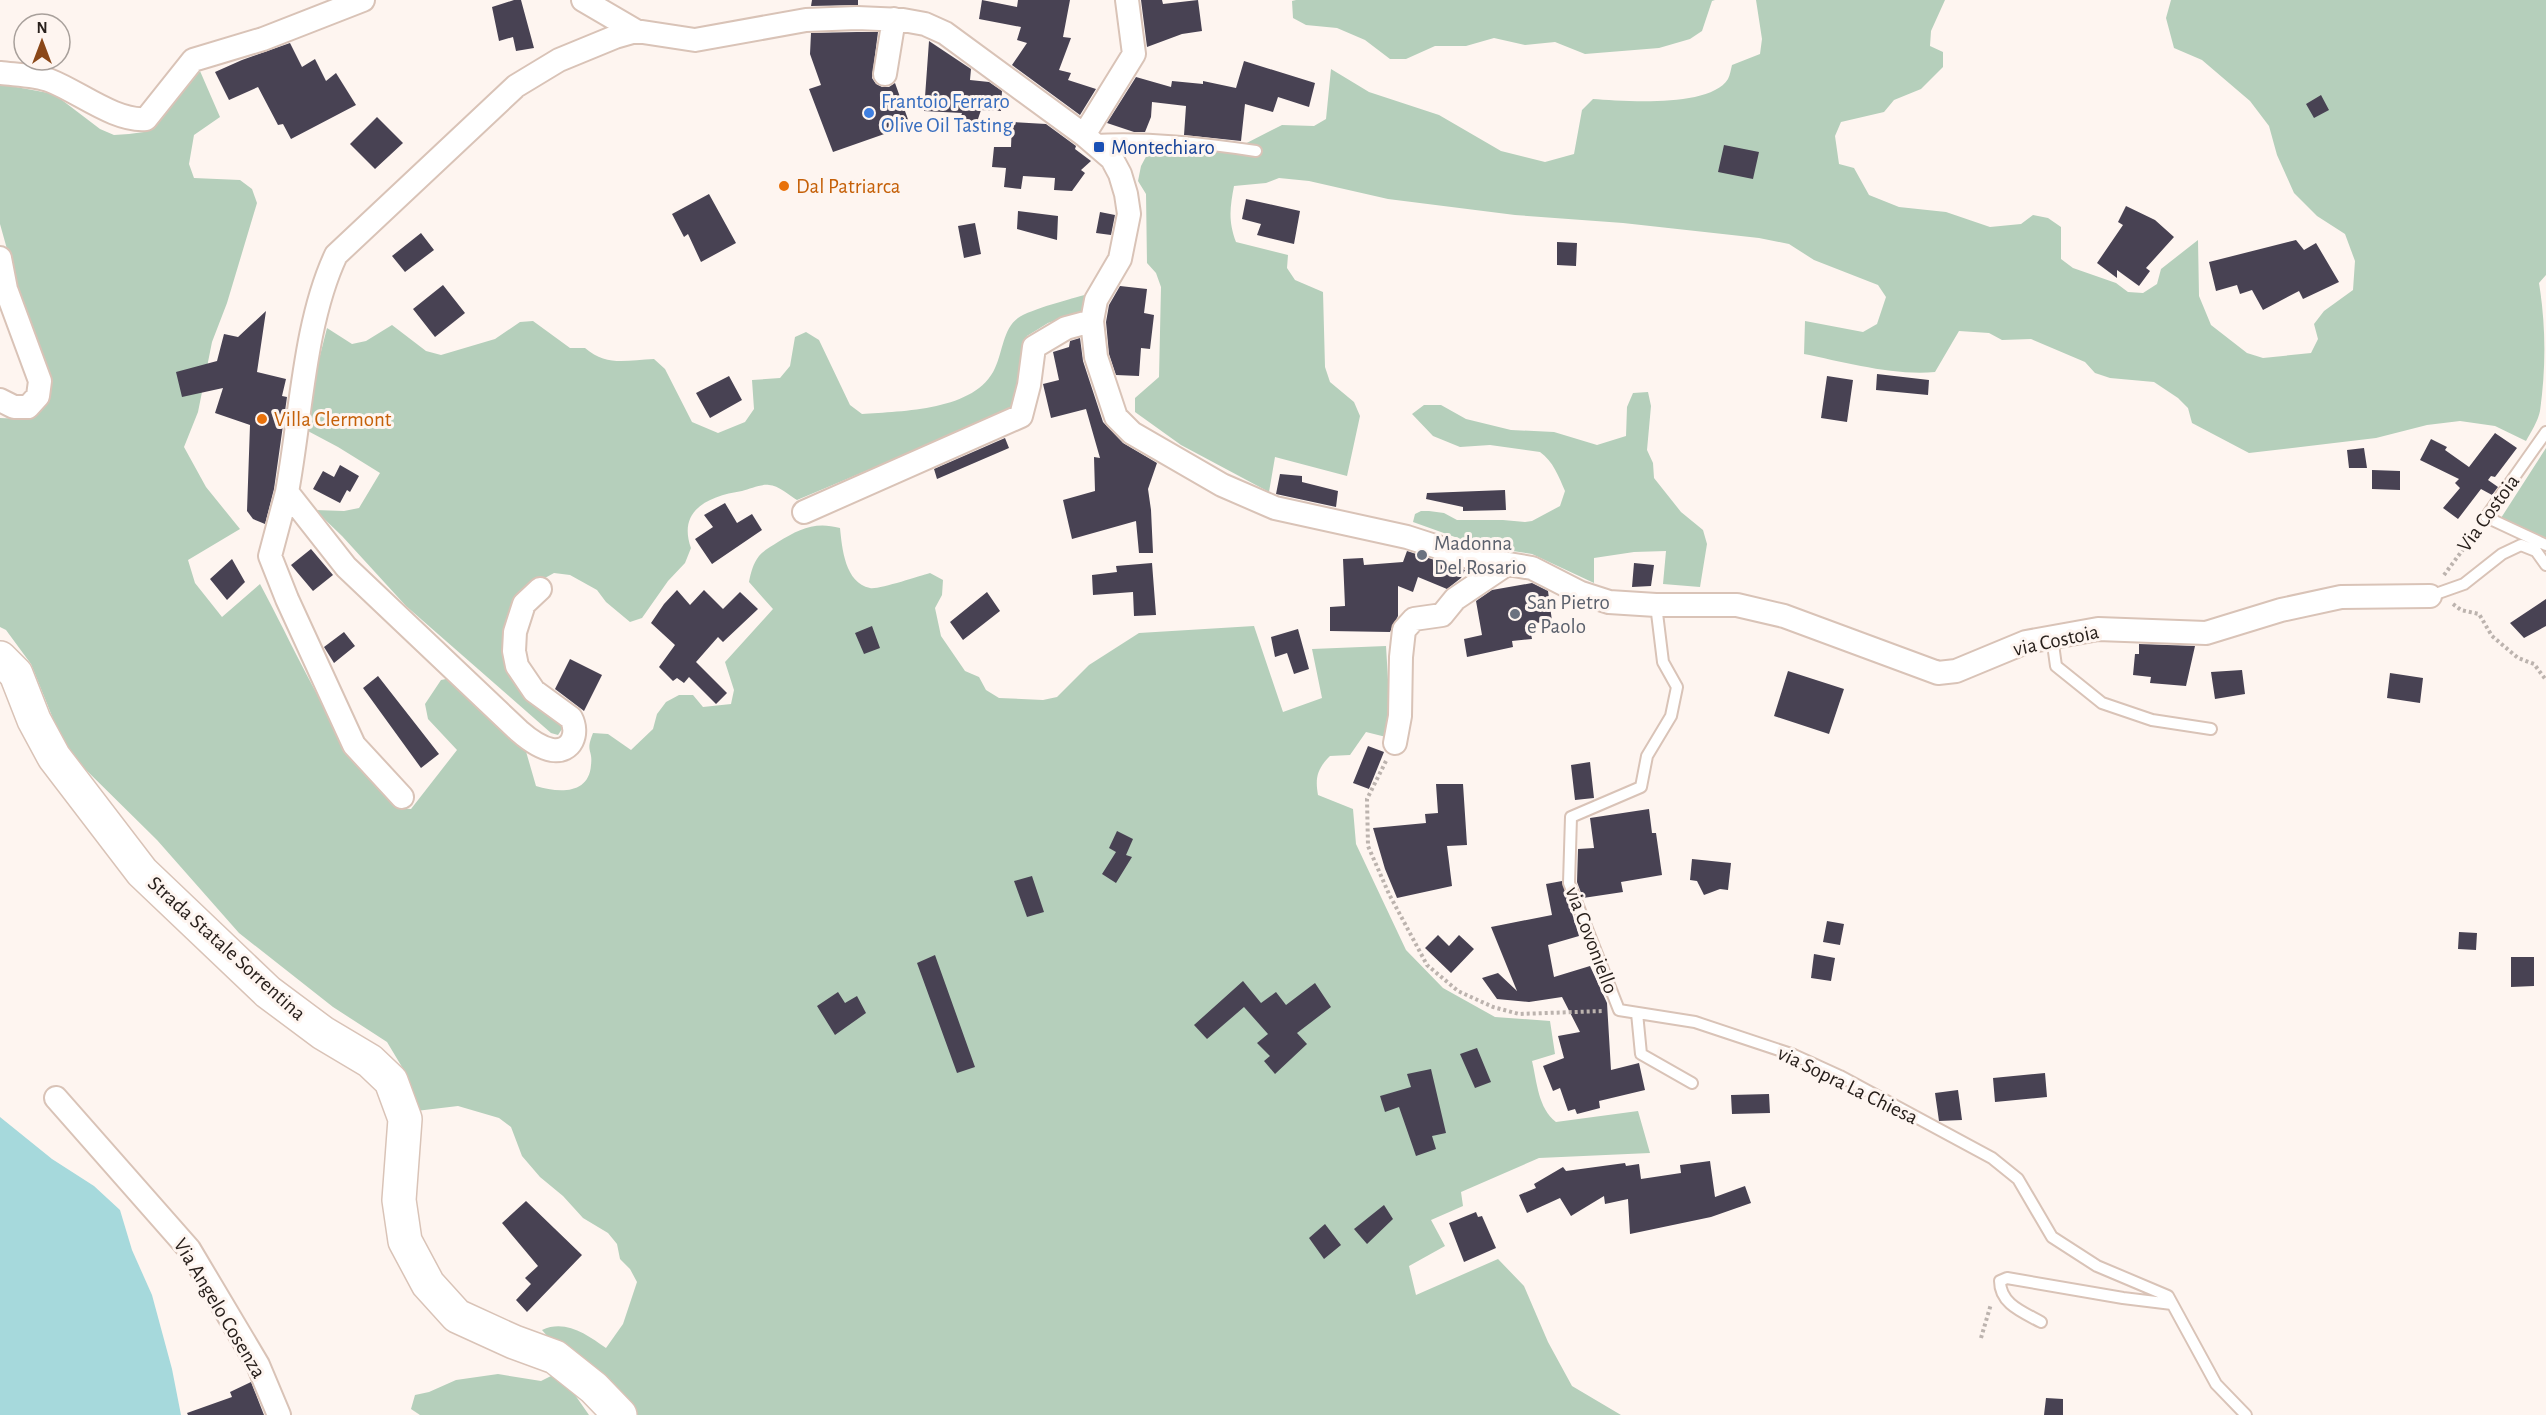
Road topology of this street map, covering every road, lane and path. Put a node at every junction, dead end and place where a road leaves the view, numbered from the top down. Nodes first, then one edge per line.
1 (363, 0) edge
2 (583, 0) edge
3 (1126, 0) edge
4 (894, 19) junction
5 (636, 32) junction
6 (0, 73) edge
7 (885, 74) dead end
8 (1087, 138) junction
9 (1256, 151) dead end
10 (0, 258) edge
11 (1092, 321) junction
12 (0, 400) edge
13 (2546, 432) edge
14 (287, 492) junction
15 (804, 512) dead end
16 (2486, 518) junction
17 (2546, 545) edge
18 (1507, 564) junction
19 (2451, 565) dead end
20 (2546, 565) edge
21 (540, 589) dead end
22 (2430, 596) junction
23 (1656, 605) junction
24 (2052, 637) junction
25 (0, 658) edge
26 (2546, 680) edge
27 (2211, 729) dead end
28 (1395, 742) joint
29 (402, 797) dead end
30 (1619, 1010) junction
31 (1637, 1013) junction
32 (1692, 1083) dead end
33 (56, 1098) dead end
34 (2000, 1281) junction
35 (2172, 1304) junction
36 (2041, 1322) dead end
37 (1981, 1338) dead end
38 (279, 1415) edge
39 (620, 1415) edge
40 (2246, 1415) edge

1 - 6 street
2 - 5 street
3 - 8 street
4 - 5 street
4 - 7 street
4 - 8 street
5 - 14 street
8 - 9 lane
8 - 11 street
10 - 12 street
11 - 15 street
11 - 18 street, via Costoia
13 - 16 lane, Via Costoia
14 - 21 street
14 - 29 street
16 - 17 lane
16 - 19 path, Via Costoia
18 - 23 street, via Costoia
18 - 28 street
20 - 22 lane, Via Costoia
22 - 24 street, via Costoia
22 - 26 path
23 - 24 street, via Costoia
23 - 30 lane, via Covoniello
24 - 27 lane
25 - 39 main road, Strada Statale Sorrentina
28 - 30 path
30 - 31 lane, via Sopra La Chiesa
31 - 32 lane
31 - 35 lane, via Sopra La Chiesa
33 - 38 street, Via Angelo Cosenza
34 - 35 lane
34 - 36 lane
34 - 37 path
35 - 40 lane, via Sopra La Chiesa

